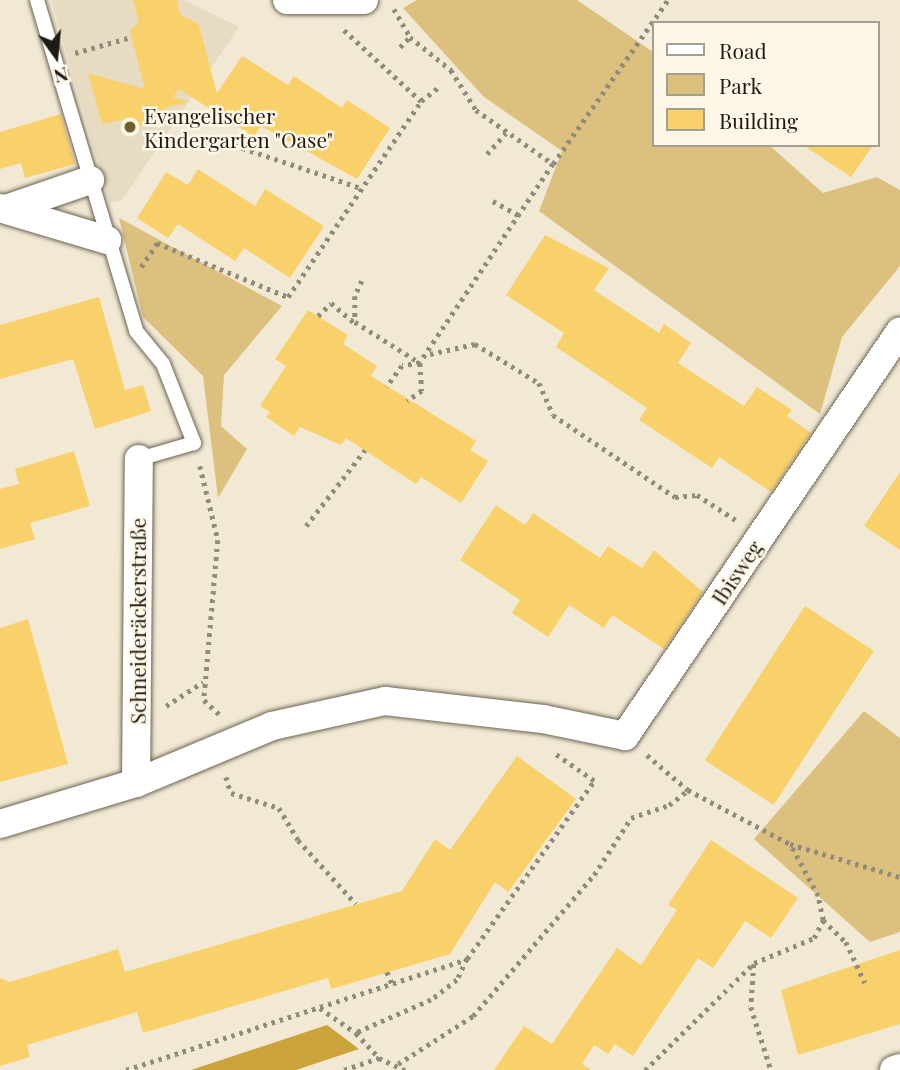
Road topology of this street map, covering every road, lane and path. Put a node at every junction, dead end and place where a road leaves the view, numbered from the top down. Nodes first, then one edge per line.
1 (37, 0) edge
2 (287, 0) edge
3 (388, 0) edge
4 (668, 0) edge
5 (351, 1) edge
6 (653, 21) edge
7 (652, 23) edge
8 (131, 37) dead end
9 (410, 37) junction
10 (400, 47) dead end
11 (54, 58) junction
12 (439, 87) dead end
13 (421, 101) junction
14 (506, 133) junction
15 (209, 137) dead end
16 (487, 154) dead end
17 (553, 164) junction
18 (90, 180) junction
19 (362, 188) junction
20 (493, 201) dead end
21 (3, 209) edge
22 (520, 216) junction
23 (107, 240) junction
24 (362, 281) dead end
25 (123, 293) junction
26 (318, 316) dead end
27 (355, 322) junction
28 (900, 332) edge
29 (397, 352) junction
30 (430, 354) junction
31 (419, 363) junction
32 (402, 366) junction
33 (387, 387) dead end
34 (407, 401) dead end
35 (194, 443) junction
36 (365, 450) dead end
37 (139, 459) joint
38 (306, 526) dead end
39 (760, 536) junction
40 (539, 719) junction
41 (625, 736) junction
42 (220, 751) junction
43 (136, 783) junction
44 (688, 790) junction
45 (0, 824) edge
46 (790, 844) junction
47 (900, 877) edge
48 (356, 904) dead end
49 (823, 920) junction
50 (467, 959) junction
51 (754, 964) junction
52 (387, 972) dead end
53 (865, 983) dead end
54 (392, 984) junction
55 (320, 1007) junction
56 (356, 1032) junction
57 (379, 1058) junction
58 (398, 1064) junction
59 (900, 1068) edge
60 (126, 1070) edge
61 (344, 1070) edge
62 (405, 1070) edge
63 (645, 1070) edge
64 (771, 1070) edge
65 (894, 1070) edge

1 - 11 lane
2 - 5 street
3 - 9 path
4 - 6 path
5 - 13 path
7 - 17 path
8 - 11 path
9 - 10 path
9 - 14 path
11 - 18 lane
12 - 13 path
13 - 19 path
14 - 16 path
14 - 17 path
15 - 19 path
17 - 22 path
18 - 21 street
18 - 23 lane
19 - 25 path
20 - 22 path
21 - 23 street
22 - 30 path
23 - 25 lane
24 - 27 path
25 - 35 lane
26 - 27 path
27 - 29 path
28 - 39 street, Ibisweg
29 - 31 path
29 - 32 path
30 - 31 path
30 - 39 path
31 - 32 path
31 - 34 path
32 - 33 path
35 - 37 lane
35 - 42 path
36 - 38 path
37 - 43 street, Schneideräckerstraße
39 - 41 street, Ibisweg
40 - 41 street
40 - 42 street
40 - 50 path
41 - 44 path
42 - 43 street
42 - 48 path
43 - 45 street
44 - 46 path
44 - 58 path
46 - 47 path
46 - 49 path
49 - 51 path
49 - 53 path
50 - 54 path
50 - 56 path
51 - 63 path
51 - 64 path
52 - 54 path
54 - 55 path
55 - 56 path
55 - 60 path
56 - 57 path
57 - 58 path
57 - 61 path
58 - 62 path
59 - 65 street

